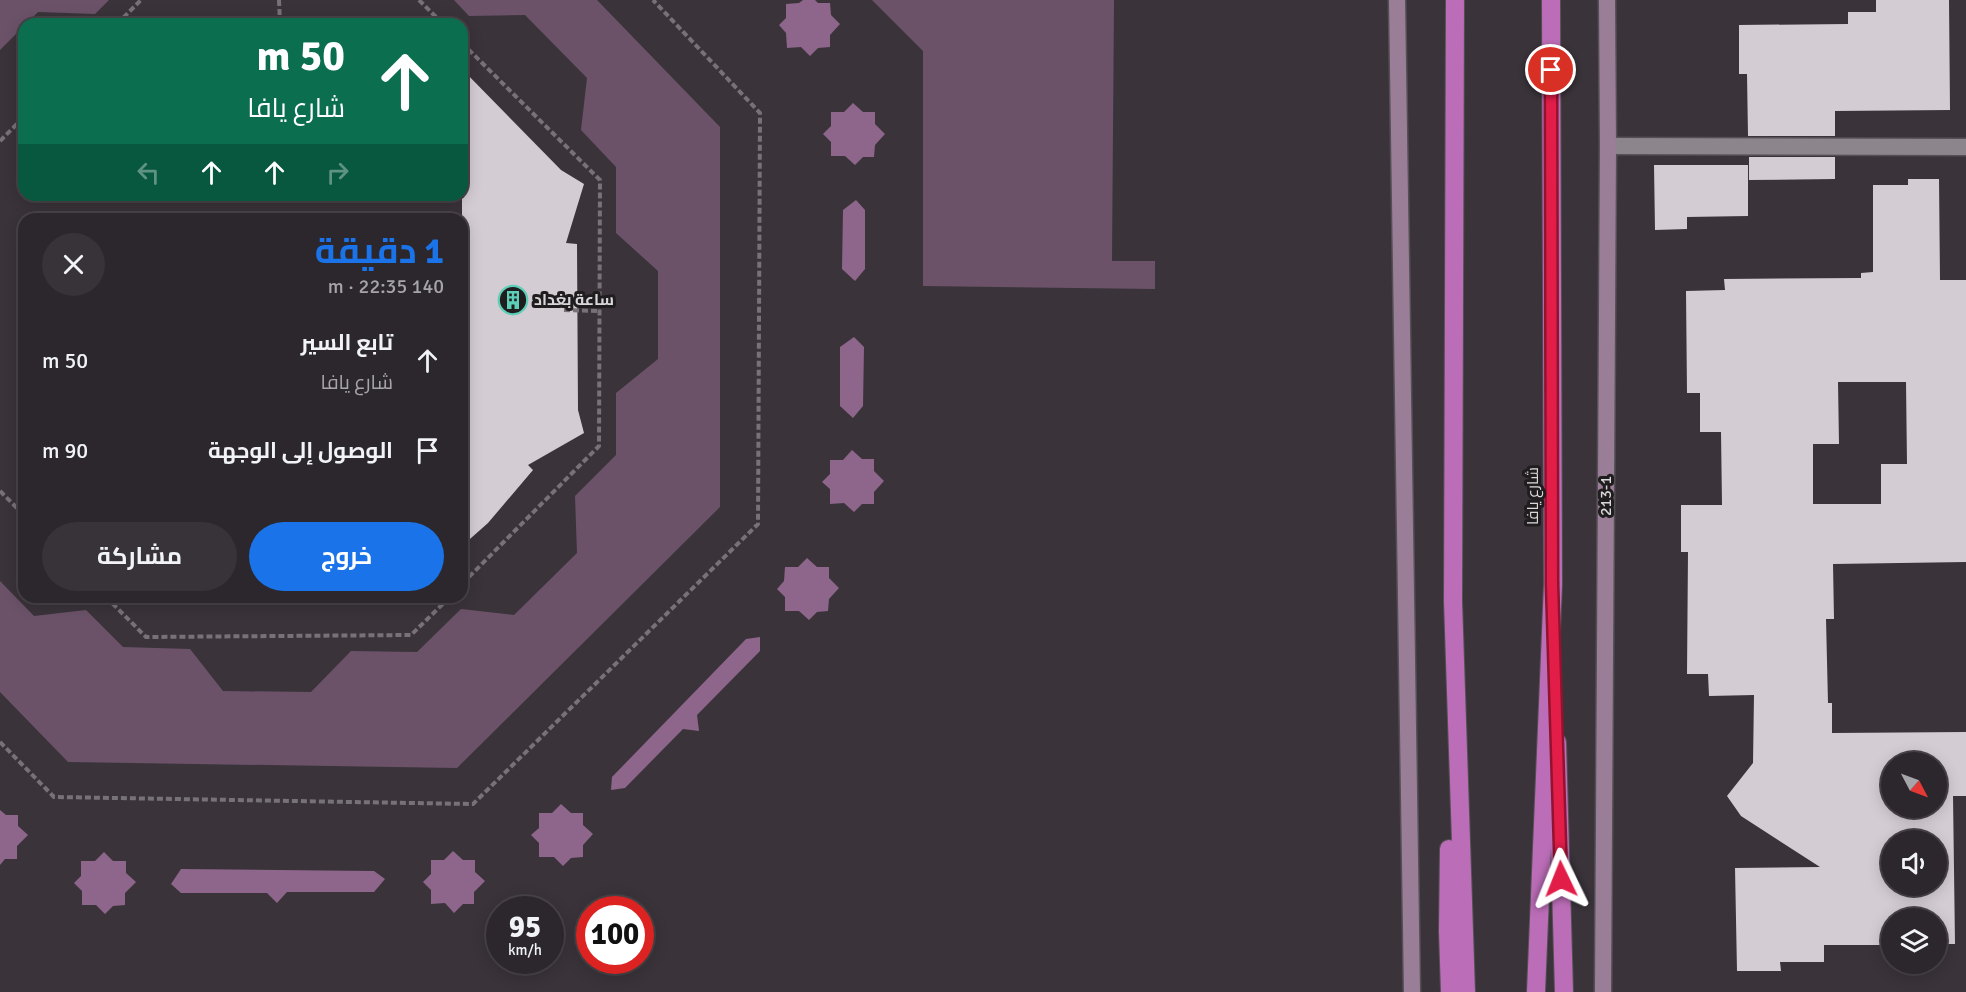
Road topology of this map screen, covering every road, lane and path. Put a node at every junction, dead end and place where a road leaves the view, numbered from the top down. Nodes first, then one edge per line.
1 (141, 0) edge
2 (279, 0) edge
3 (419, 0) edge
4 (653, 0) edge
5 (1397, 0) edge
6 (1455, 0) edge
7 (1551, 0) edge
8 (1607, 0) edge
9 (123, 18) edge
10 (280, 18) edge
11 (437, 18) edge
12 (468, 49) edge
13 (18, 123) edge
14 (0, 141) edge
15 (1608, 146) junction
16 (1966, 147) edge
17 (564, 310) dead end
18 (600, 311) junction
19 (0, 491) edge
20 (18, 509) edge
21 (468, 579) edge
22 (1552, 584) junction
23 (1453, 601) junction
24 (112, 603) edge
25 (444, 603) edge
26 (0, 742) edge
27 (1412, 992) edge
28 (1450, 992) edge
29 (1466, 992) edge
30 (1536, 992) edge
31 (1564, 992) edge
32 (1603, 992) edge

1 - 9 path
2 - 10 path
3 - 11 path
4 - 26 path
5 - 27 main road
6 - 23 highway
7 - 22 highway, شارع يافا
8 - 15 main road, 213-1
12 - 18 path
13 - 14 path
15 - 16 street
15 - 32 main road, 213-1
17 - 18 path
18 - 21 path
19 - 20 path
22 - 30 highway, شارع يافا
22 - 31 highway
23 - 28 highway
23 - 29 highway
24 - 25 path

